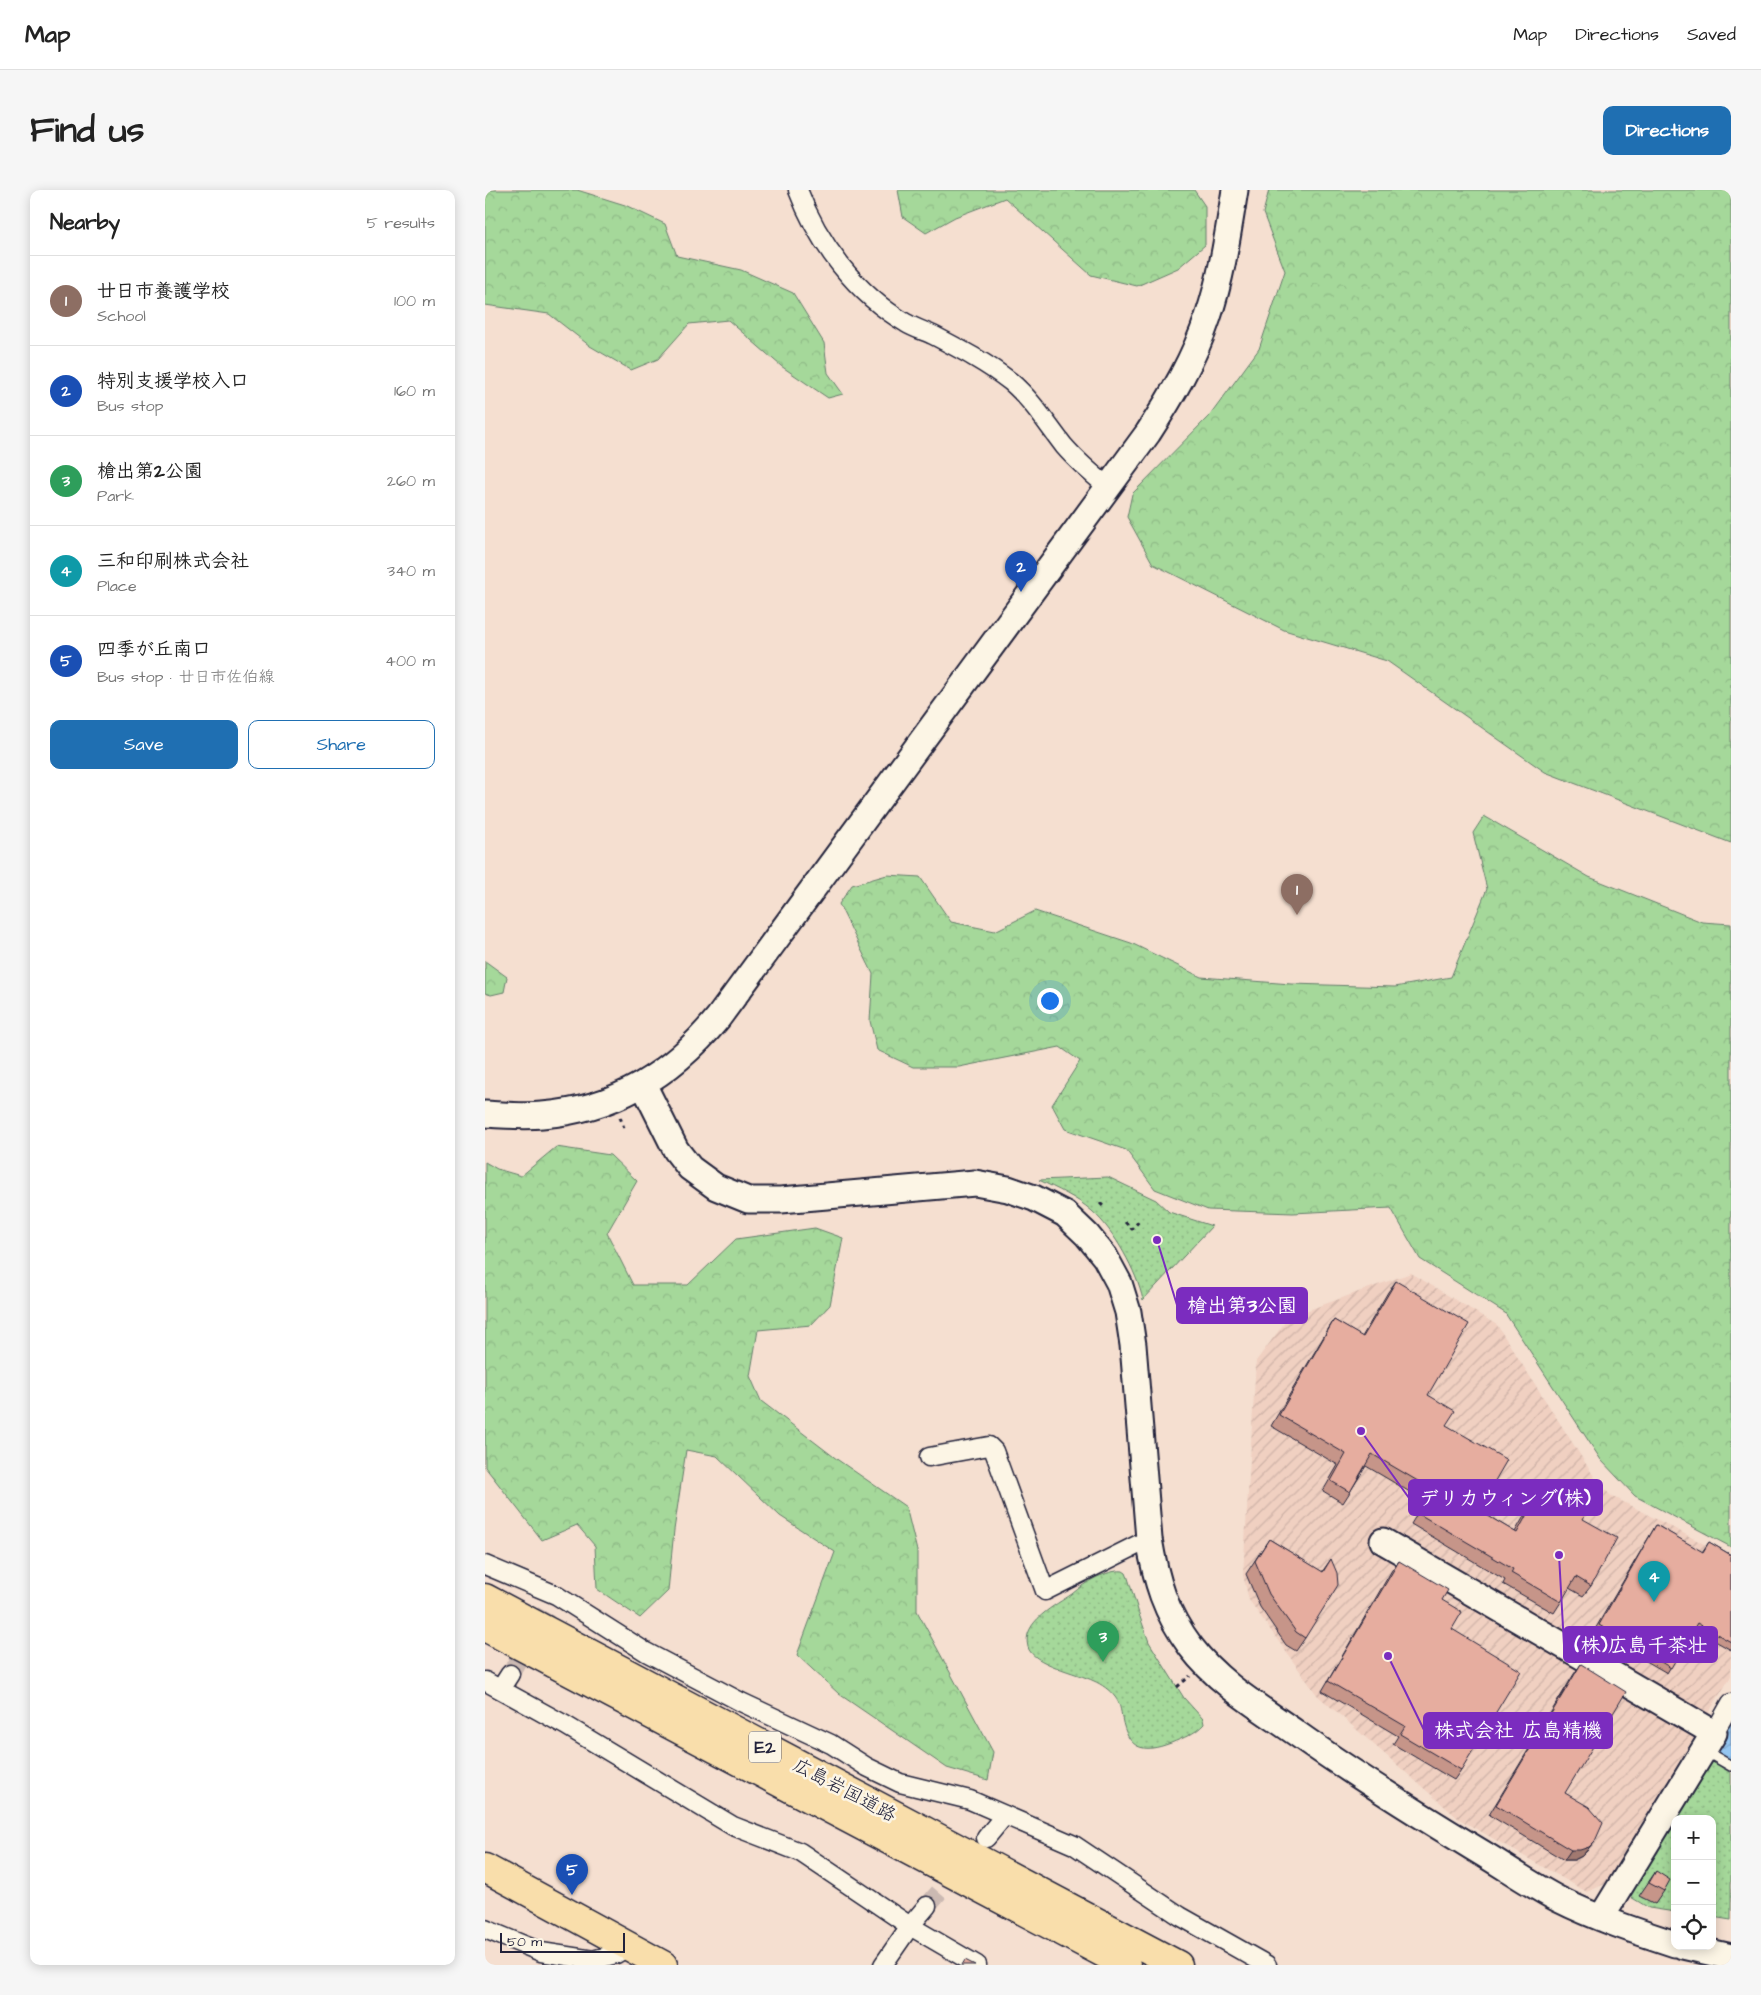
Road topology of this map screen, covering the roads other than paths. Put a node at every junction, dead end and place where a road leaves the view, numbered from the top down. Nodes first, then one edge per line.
1 (798, 190) edge
2 (1235, 190) edge
3 (1108, 487) junction
4 (643, 1084) junction
5 (485, 1114) edge
6 (929, 1457) dead end
7 (1149, 1539) junction
8 (1383, 1541) dead end
9 (485, 1565) edge
10 (485, 1598) edge
11 (485, 1627) edge
12 (485, 1680) edge
13 (1731, 1703) edge
14 (1708, 1741) junction
15 (1731, 1766) edge
16 (1005, 1815) junction
17 (985, 1838) dead end
18 (485, 1868) edge
19 (927, 1906) tunnel mouth
20 (1601, 1918) junction
21 (911, 1926) junction
22 (485, 1929) edge
23 (1671, 1943) edge
24 (629, 1946) junction
25 (1702, 1950) edge
26 (1731, 1956) edge
27 (663, 1965) edge
28 (883, 1965) edge
29 (977, 1965) edge
30 (1126, 1965) edge
31 (1178, 1965) edge
32 (1267, 1965) edge

1 - 3 street
2 - 3 street
3 - 4 street
4 - 5 street
4 - 7 street
6 - 7 street
7 - 20 street
8 - 14 street
9 - 16 street
10 - 31 main road, 広島岩国道路 / E2
11 - 30 main road, 広島岩国道路 / E2
12 - 21 street
13 - 14 street
14 - 15 lane
14 - 20 street
16 - 17 street
16 - 32 street
18 - 24 main road
19 - 21 street
20 - 23 street
21 - 28 street
21 - 29 street
22 - 24 street
24 - 27 main road
25 - 26 street

